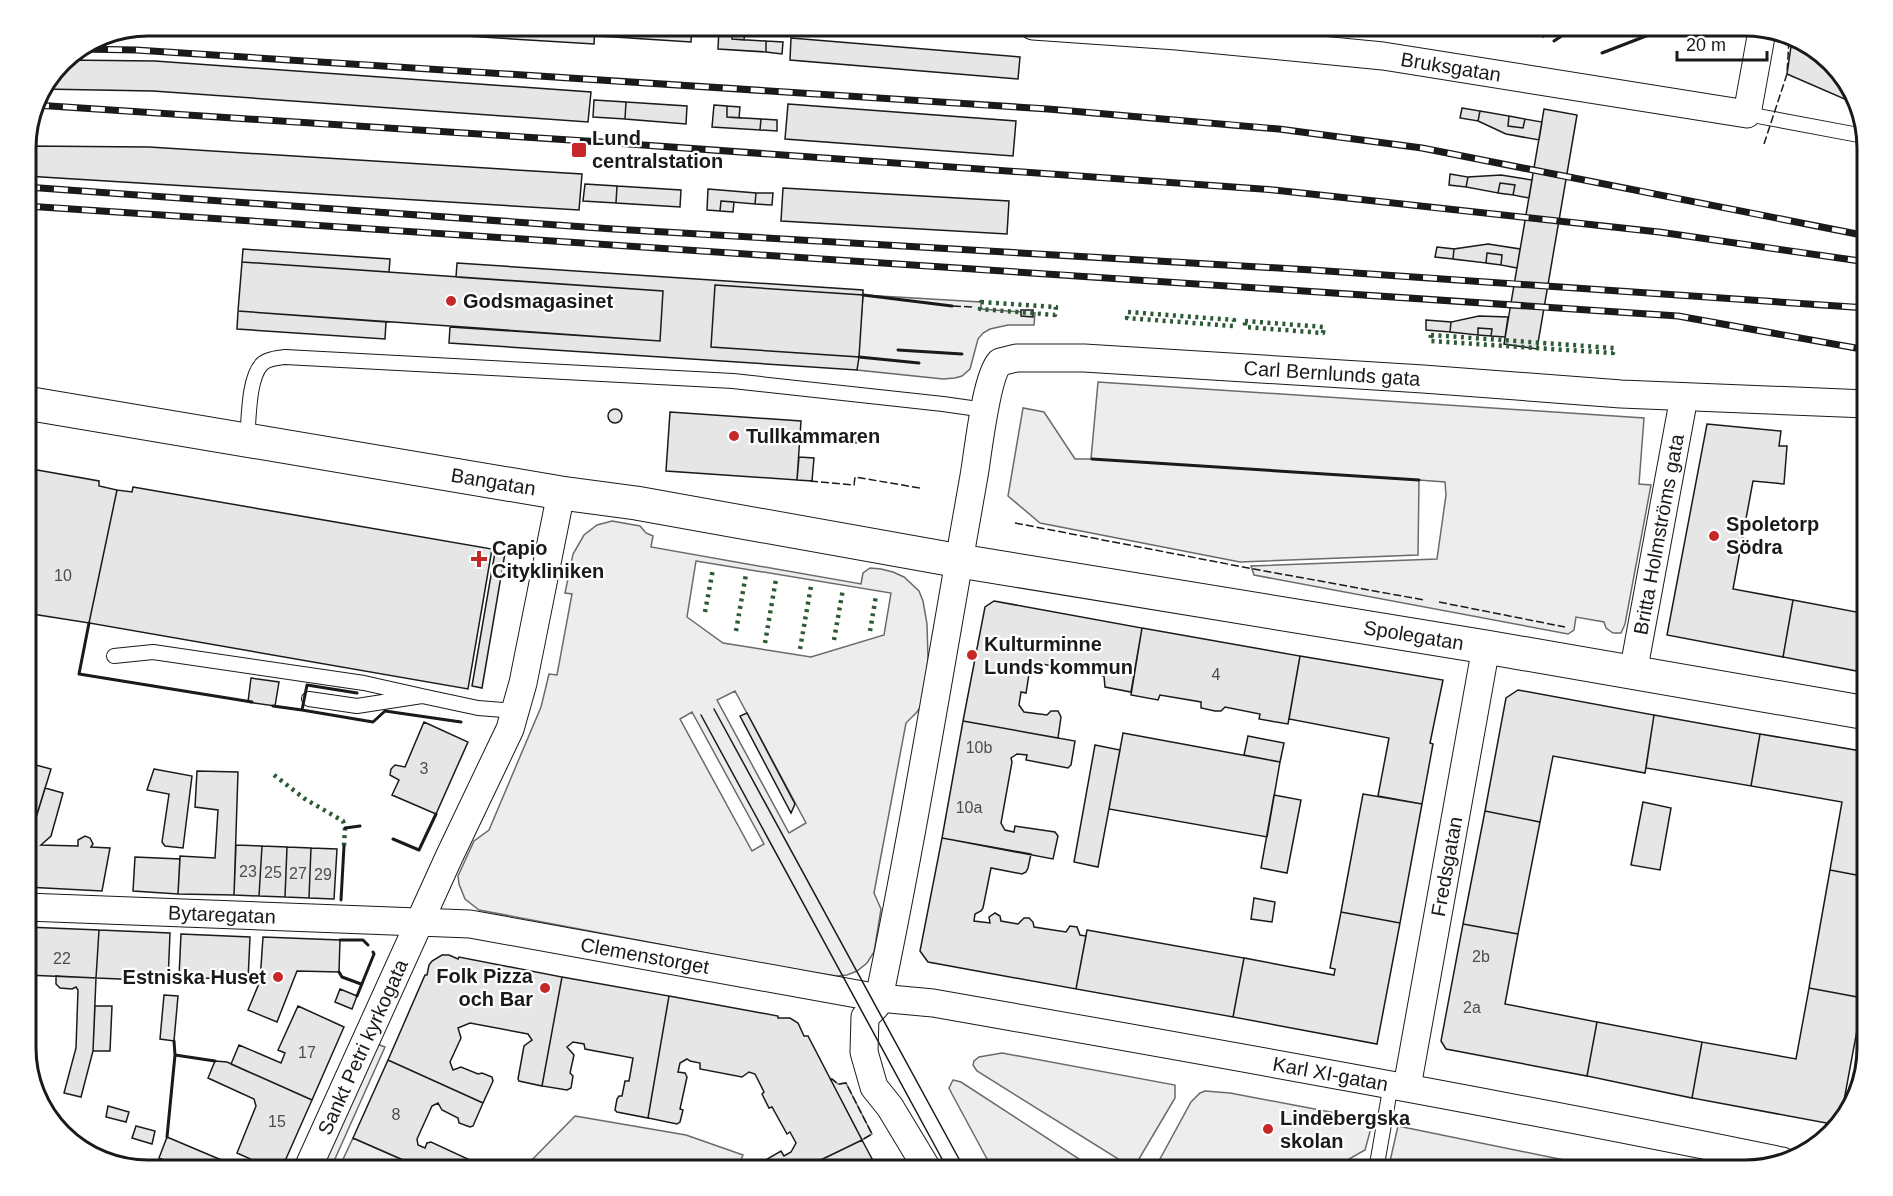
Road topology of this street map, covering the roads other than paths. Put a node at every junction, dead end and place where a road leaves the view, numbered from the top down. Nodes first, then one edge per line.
1 (1177, 36) edge
2 (1761, 37) edge
3 (1747, 114) junction
4 (1856, 135) edge
5 (1684, 397) junction
6 (1857, 404) edge
7 (36, 405) edge
8 (985, 410) junction
9 (247, 440) junction
10 (561, 493) junction
11 (960, 561) junction
12 (1486, 647) junction
13 (114, 656) dead end
14 (1634, 673) junction
15 (422, 696) junction
16 (309, 699) dead end
17 (516, 711) junction
18 (1857, 711) edge
19 (36, 907) edge
20 (420, 923) junction
21 (879, 998) junction
22 (1399, 1086) junction
23 (1766, 1158) edge
24 (312, 1160) edge
25 (922, 1160) edge
26 (1379, 1160) edge

1 - 3 street, Bruksgatan
2 - 3 street
3 - 4 lane, Bruksgatan
5 - 6 street, Carl Bernlunds gata
5 - 8 street, Carl Bernlunds gata
5 - 14 street, Britta Holmströms gata
7 - 9 street, Bangatan
8 - 9 lane
8 - 11 street, Carl Bernlunds gata
9 - 10 street, Bangatan
10 - 11 street, Bangatan
10 - 17 street
11 - 12 street, Spolegatan
11 - 21 street
12 - 14 street, Spolegatan
12 - 22 street, Fredsgatan
13 - 15 lane
14 - 18 street, Spolegatan
15 - 16 lane
15 - 17 lane
17 - 20 street
19 - 20 street, Bytaregatan
20 - 21 street, Clemenstorget
20 - 24 street, Sankt Petri kyrkogata
21 - 22 street, Karl XI-gatan
21 - 25 street
22 - 23 street, Karl XI-gatan
22 - 26 lane

